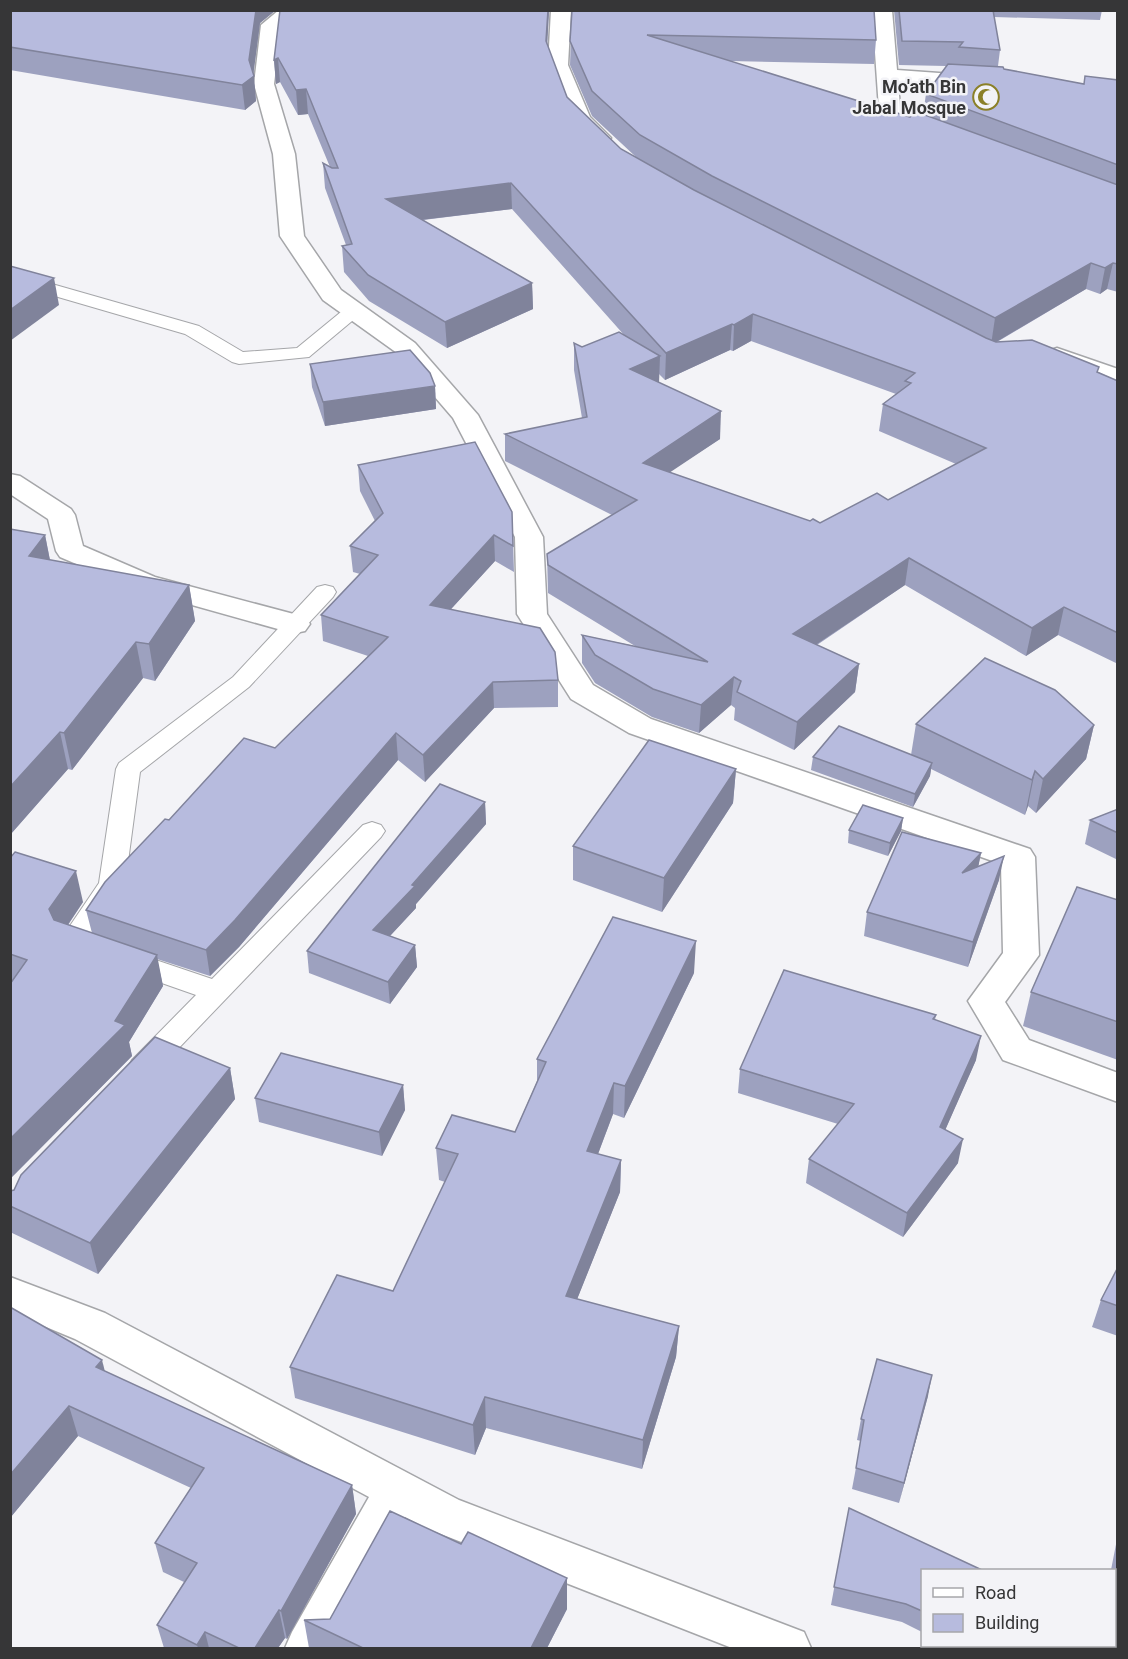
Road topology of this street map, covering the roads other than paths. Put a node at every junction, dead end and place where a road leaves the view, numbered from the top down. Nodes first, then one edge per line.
1 (561, 10) edge
2 (882, 10) edge
3 (275, 15) edge
4 (887, 76) junction
5 (1002, 83) edge
6 (951, 140) edge
7 (613, 151) edge
8 (10, 277) edge
9 (354, 311) junction
10 (1037, 356) edge
11 (1118, 378) edge
12 (10, 482) edge
13 (325, 592) dead end
14 (295, 624) junction
15 (372, 831) dead end
16 (216, 991) junction
17 (125, 1085) edge
18 (1118, 1088) edge
19 (10, 1294) edge
20 (397, 1490) junction
21 (308, 1648) edge
22 (788, 1648) edge

1 - 7 street
2 - 4 street
3 - 9 street
4 - 5 street
4 - 6 street
8 - 9 lane
9 - 18 street
10 - 11 street
12 - 14 street
13 - 14 lane
14 - 16 lane
15 - 16 lane
16 - 17 lane
19 - 20 street
20 - 21 street
20 - 22 street

